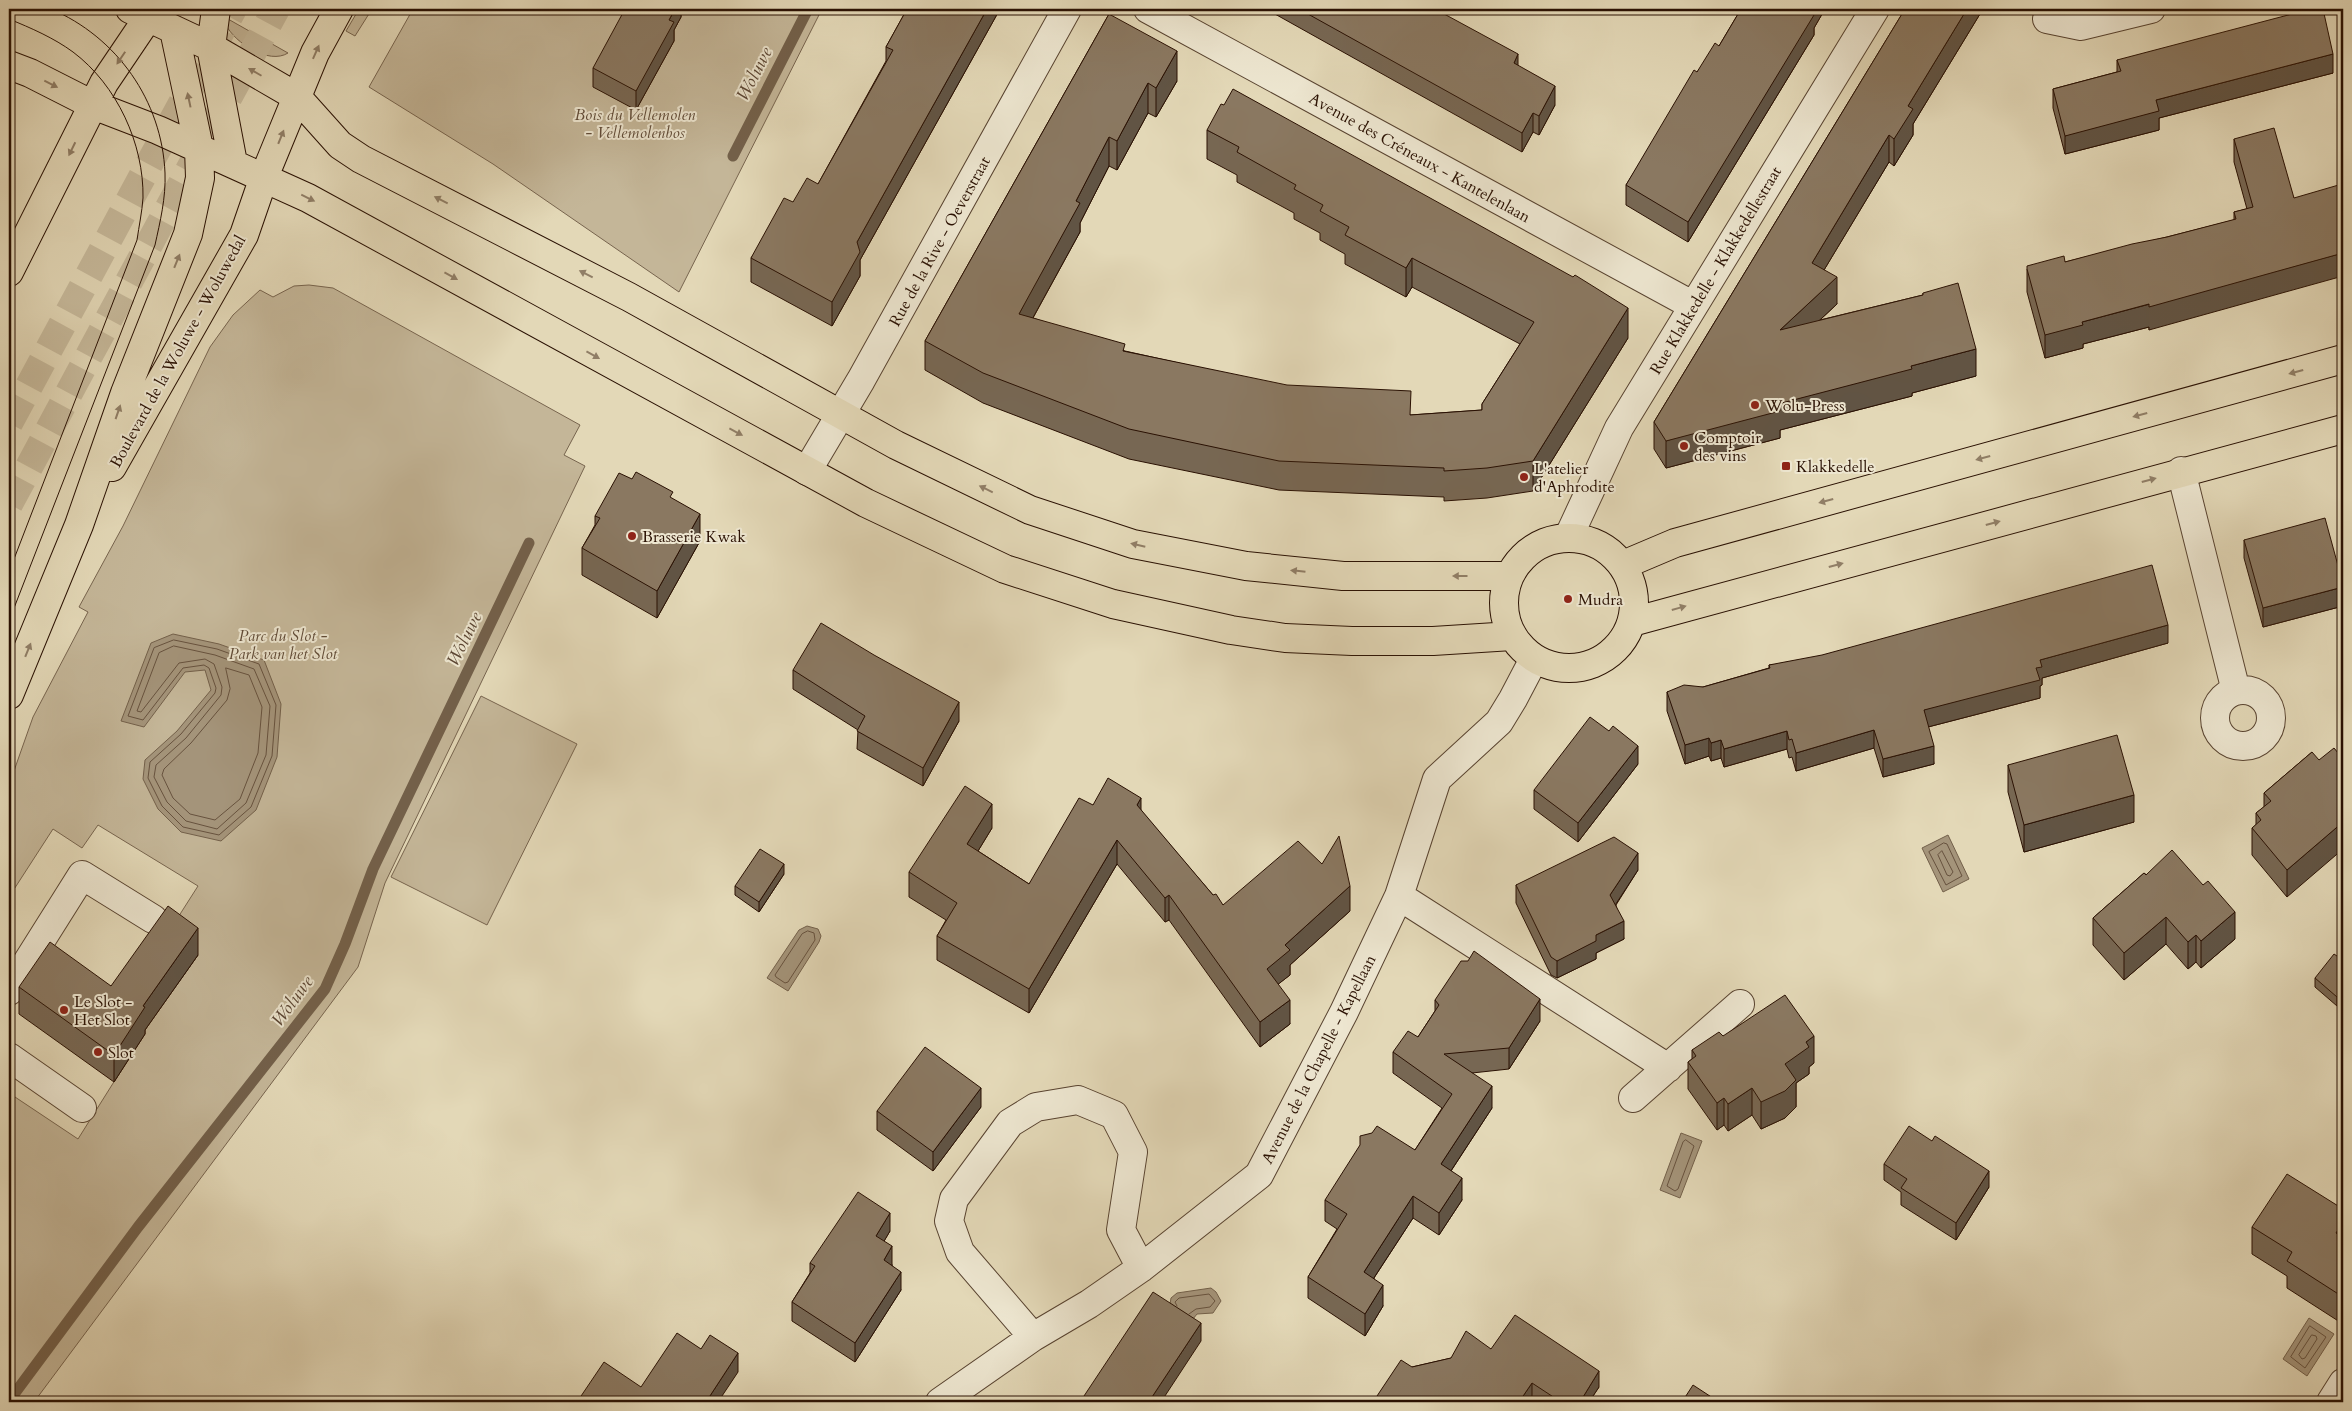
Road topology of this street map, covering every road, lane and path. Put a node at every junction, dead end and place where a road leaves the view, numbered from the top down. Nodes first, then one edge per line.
1 (216, 9) edge
2 (339, 9) edge
3 (1067, 9) edge
4 (1148, 9) edge
5 (1875, 9) edge
6 (2151, 9) edge
7 (144, 12) edge
8 (2047, 19) dead end
9 (174, 30) junction
10 (211, 47) junction
11 (9, 65) edge
12 (297, 97) junction
13 (93, 105) junction
14 (199, 148) junction
15 (233, 163) junction
16 (264, 177) junction
17 (18, 236) edge
18 (9, 272) edge
19 (1692, 305) junction
20 (2343, 359) edge
21 (841, 414) junction
22 (2343, 429) edge
23 (807, 471) junction
24 (2181, 472) junction
25 (79, 524) junction
26 (1568, 538) junction
27 (1623, 565) junction
28 (1509, 576) junction
29 (1632, 622) junction
30 (1512, 636) junction
31 (1534, 659) junction
32 (2236, 691) dead end
33 (9, 695) edge
34 (1399, 896) junction
35 (153, 919) dead end
36 (9, 991) edge
37 (1740, 1004) dead end
38 (9, 1057) edge
39 (1668, 1068) junction
40 (1633, 1098) dead end
41 (82, 1108) dead end
42 (1140, 1268) junction
43 (1033, 1337) junction
44 (2343, 1383) edge
45 (940, 1402) edge
46 (2331, 1402) edge

1 - 10 main road
12 -> 2 main road, Boulevard de la Woluwe - Woluwedal
3 - 21 street, Rue de la Rive - Oeverstraat
4 - 19 street, Avenue des Créneaux - Kantelenlaan
5 - 19 street, Rue Klakkedelle - Klakkedellestraat
6 - 8 street
7 - 9 main road
7 -> 13 main road
9 - 10 main road
14 -> 9 main road, Boulevard de la Woluwe - Woluwedal
12 -> 10 main road
10 - 15 main road
11 -> 13 main road
16 -> 12 main road, Boulevard de la Woluwe - Woluwedal
21 -> 12 main road
13 - 14 main road
13 -> 17 main road
14 - 15 main road
25 -> 14 main road, Boulevard de la Woluwe - Woluwedal
15 - 16 main road
16 -> 23 main road
16 - 25 main road, Boulevard de la Woluwe - Woluwedal
17 - 18 main road
19 - 26 street, Rue Klakkedelle - Klakkedellestraat
20 -> 27 main road
21 - 23 street, Rue de la Rive - Oeverstraat
28 -> 21 main road
22 - 24 main road
23 - 30 main road
29 -> 24 main road
24 - 32 street
33 -> 25 main road, Boulevard de la Woluwe - Woluwedal
26 - 27 main road
26 - 28 main road
27 - 29 main road
28 - 30 main road
29 - 31 main road
30 - 31 main road
31 - 34 street, Avenue de la Chapelle - Kapellaan
34 - 39 street
34 - 42 street, Avenue de la Chapelle - Kapellaan
35 - 36 street
37 - 39 street
38 - 41 street
39 - 40 street
42 - 43 street, Avenue de la Chapelle - Kapellaan
42 - 43 street
43 - 45 street, Avenue de la Chapelle - Kapellaan
44 - 46 street

